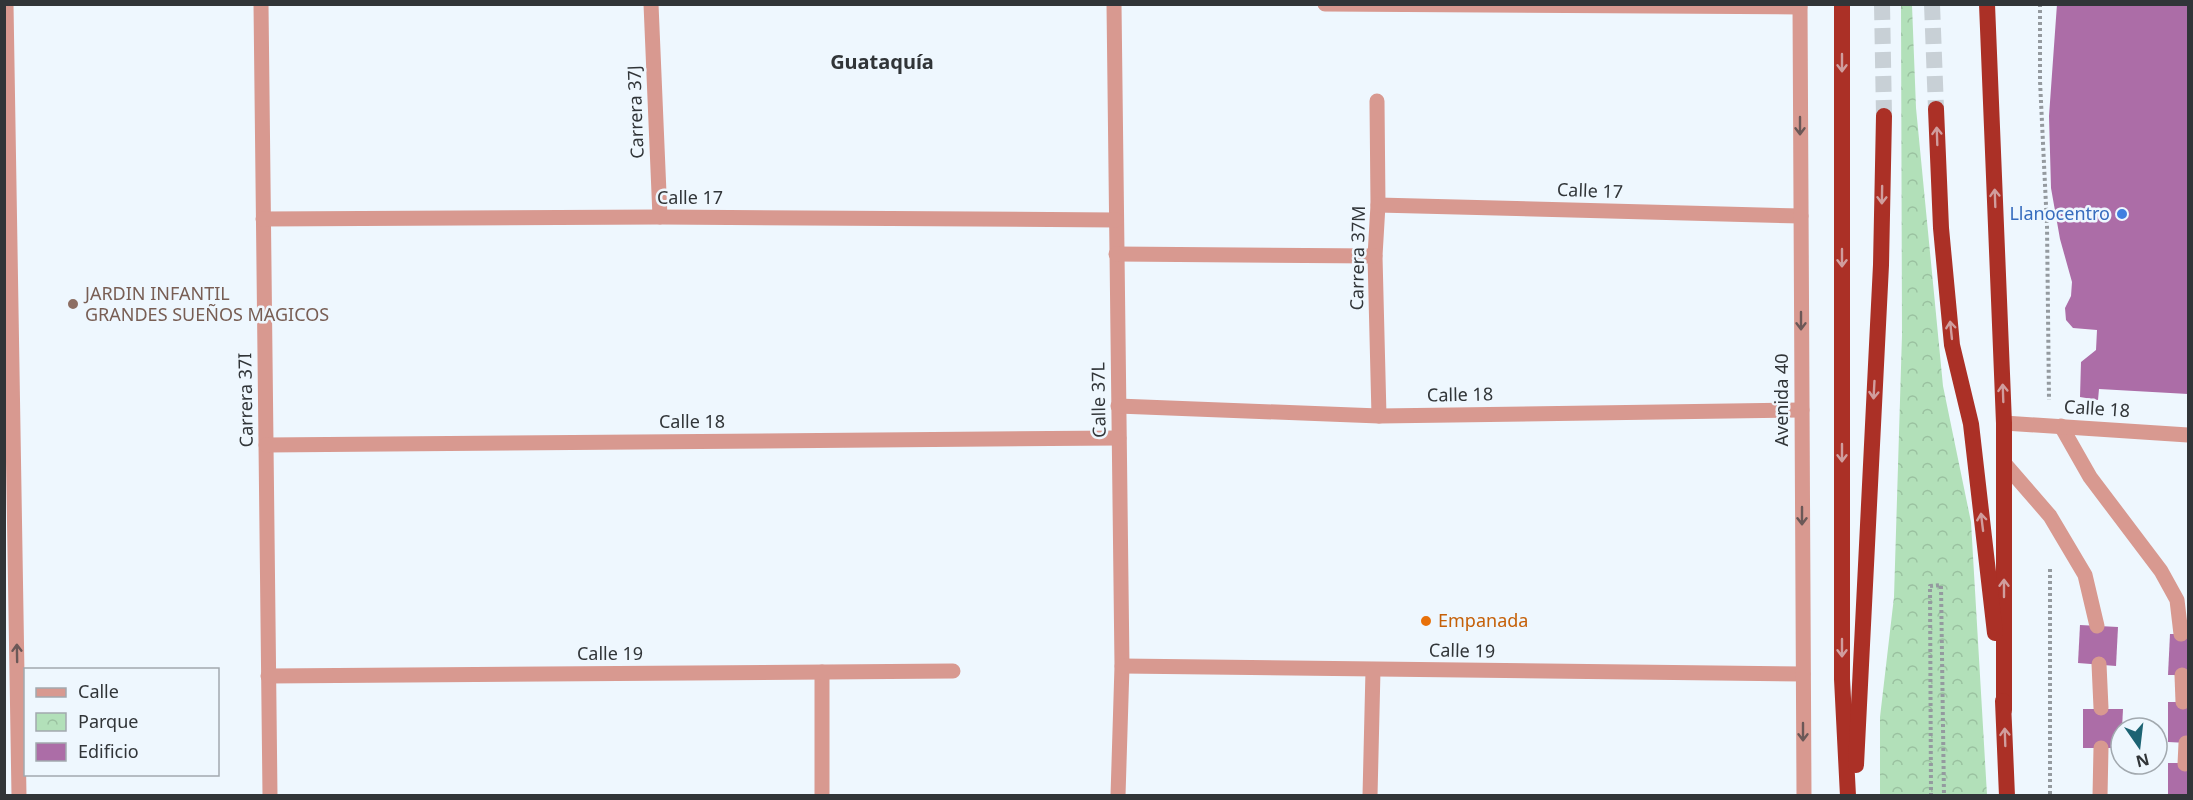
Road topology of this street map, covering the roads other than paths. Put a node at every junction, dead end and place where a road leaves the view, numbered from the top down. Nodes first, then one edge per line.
1 (6, 4) edge
2 (261, 4) edge
3 (651, 4) edge
4 (1114, 4) edge
5 (1325, 4) edge
6 (1842, 4) edge
7 (1987, 4) edge
8 (1800, 6) edge
9 (5, 76) edge
10 (1377, 101) dead end
11 (1936, 109) tunnel mouth
12 (1884, 116) tunnel mouth
13 (1378, 205) junction
14 (1801, 216) junction
15 (660, 217) junction
16 (263, 219) junction
17 (1116, 220) junction
18 (1116, 254) junction
19 (1375, 256) junction
20 (8, 323) edge
21 (1118, 406) junction
22 (1802, 410) junction
23 (1379, 416) junction
24 (2004, 423) junction
25 (2061, 426) junction
26 (2188, 435) edge
27 (1119, 438) junction
28 (266, 445) junction
29 (2004, 463) junction
30 (2097, 626) dead end
31 (2181, 634) dead end
32 (2099, 664) dead end
33 (1122, 666) junction
34 (1373, 670) junction
35 (953, 671) dead end
36 (822, 672) junction
37 (1803, 674) junction
38 (2182, 675) dead end
39 (268, 676) junction
40 (2183, 702) dead end
41 (2101, 708) dead end
42 (2004, 710) junction
43 (2186, 743) dead end
44 (2101, 748) dead end
45 (2185, 764) dead end
46 (19, 795) edge
47 (270, 795) edge
48 (822, 795) edge
49 (1118, 795) edge
50 (1370, 795) edge
51 (1804, 795) edge
52 (1848, 795) edge
53 (1854, 795) edge
54 (2007, 795) edge
55 (2100, 795) edge

1 - 9 street
2 - 16 street, Carrera 37I
3 - 15 street, Carrera 37J
4 - 17 street, Calle 37L
5 - 8 street
6 -> 52 highway
24 -> 7 highway
8 -> 14 street, Avenida 40
9 - 20 street
10 - 13 street, Carrera 37M
42 -> 11 highway
12 -> 53 highway
13 - 14 street, Calle 17
13 - 19 street, Carrera 37M
14 -> 22 street, Avenida 40
15 - 16 street, Calle 17
15 - 17 street, Calle 17
16 - 28 street, Carrera 37I
17 - 18 street, Calle 37L
18 - 19 street
18 - 21 street, Calle 37L
19 - 23 street, Carrera 37M
46 -> 20 street
21 - 23 street, Calle 18
21 - 27 street, Calle 37L
22 - 23 street, Calle 18
22 -> 37 street, Avenida 40
24 - 25 street, Calle 18
24 - 29 highway
25 - 26 street, Calle 18
25 - 31 street
27 - 28 street, Calle 18
27 - 33 street, Calle 37L
28 - 39 street, Carrera 37I
29 - 30 street
42 -> 29 highway
32 - 41 street
33 - 34 street, Calle 19
33 - 49 street, Calle 37L
34 - 37 street, Calle 19
34 - 50 street
35 - 36 street, Calle 19
36 - 39 street, Calle 19
36 - 48 street
37 -> 51 street, Avenida 40
38 - 40 street
39 - 47 street, Carrera 37I
54 -> 42 highway
43 - 45 street
44 - 55 street

